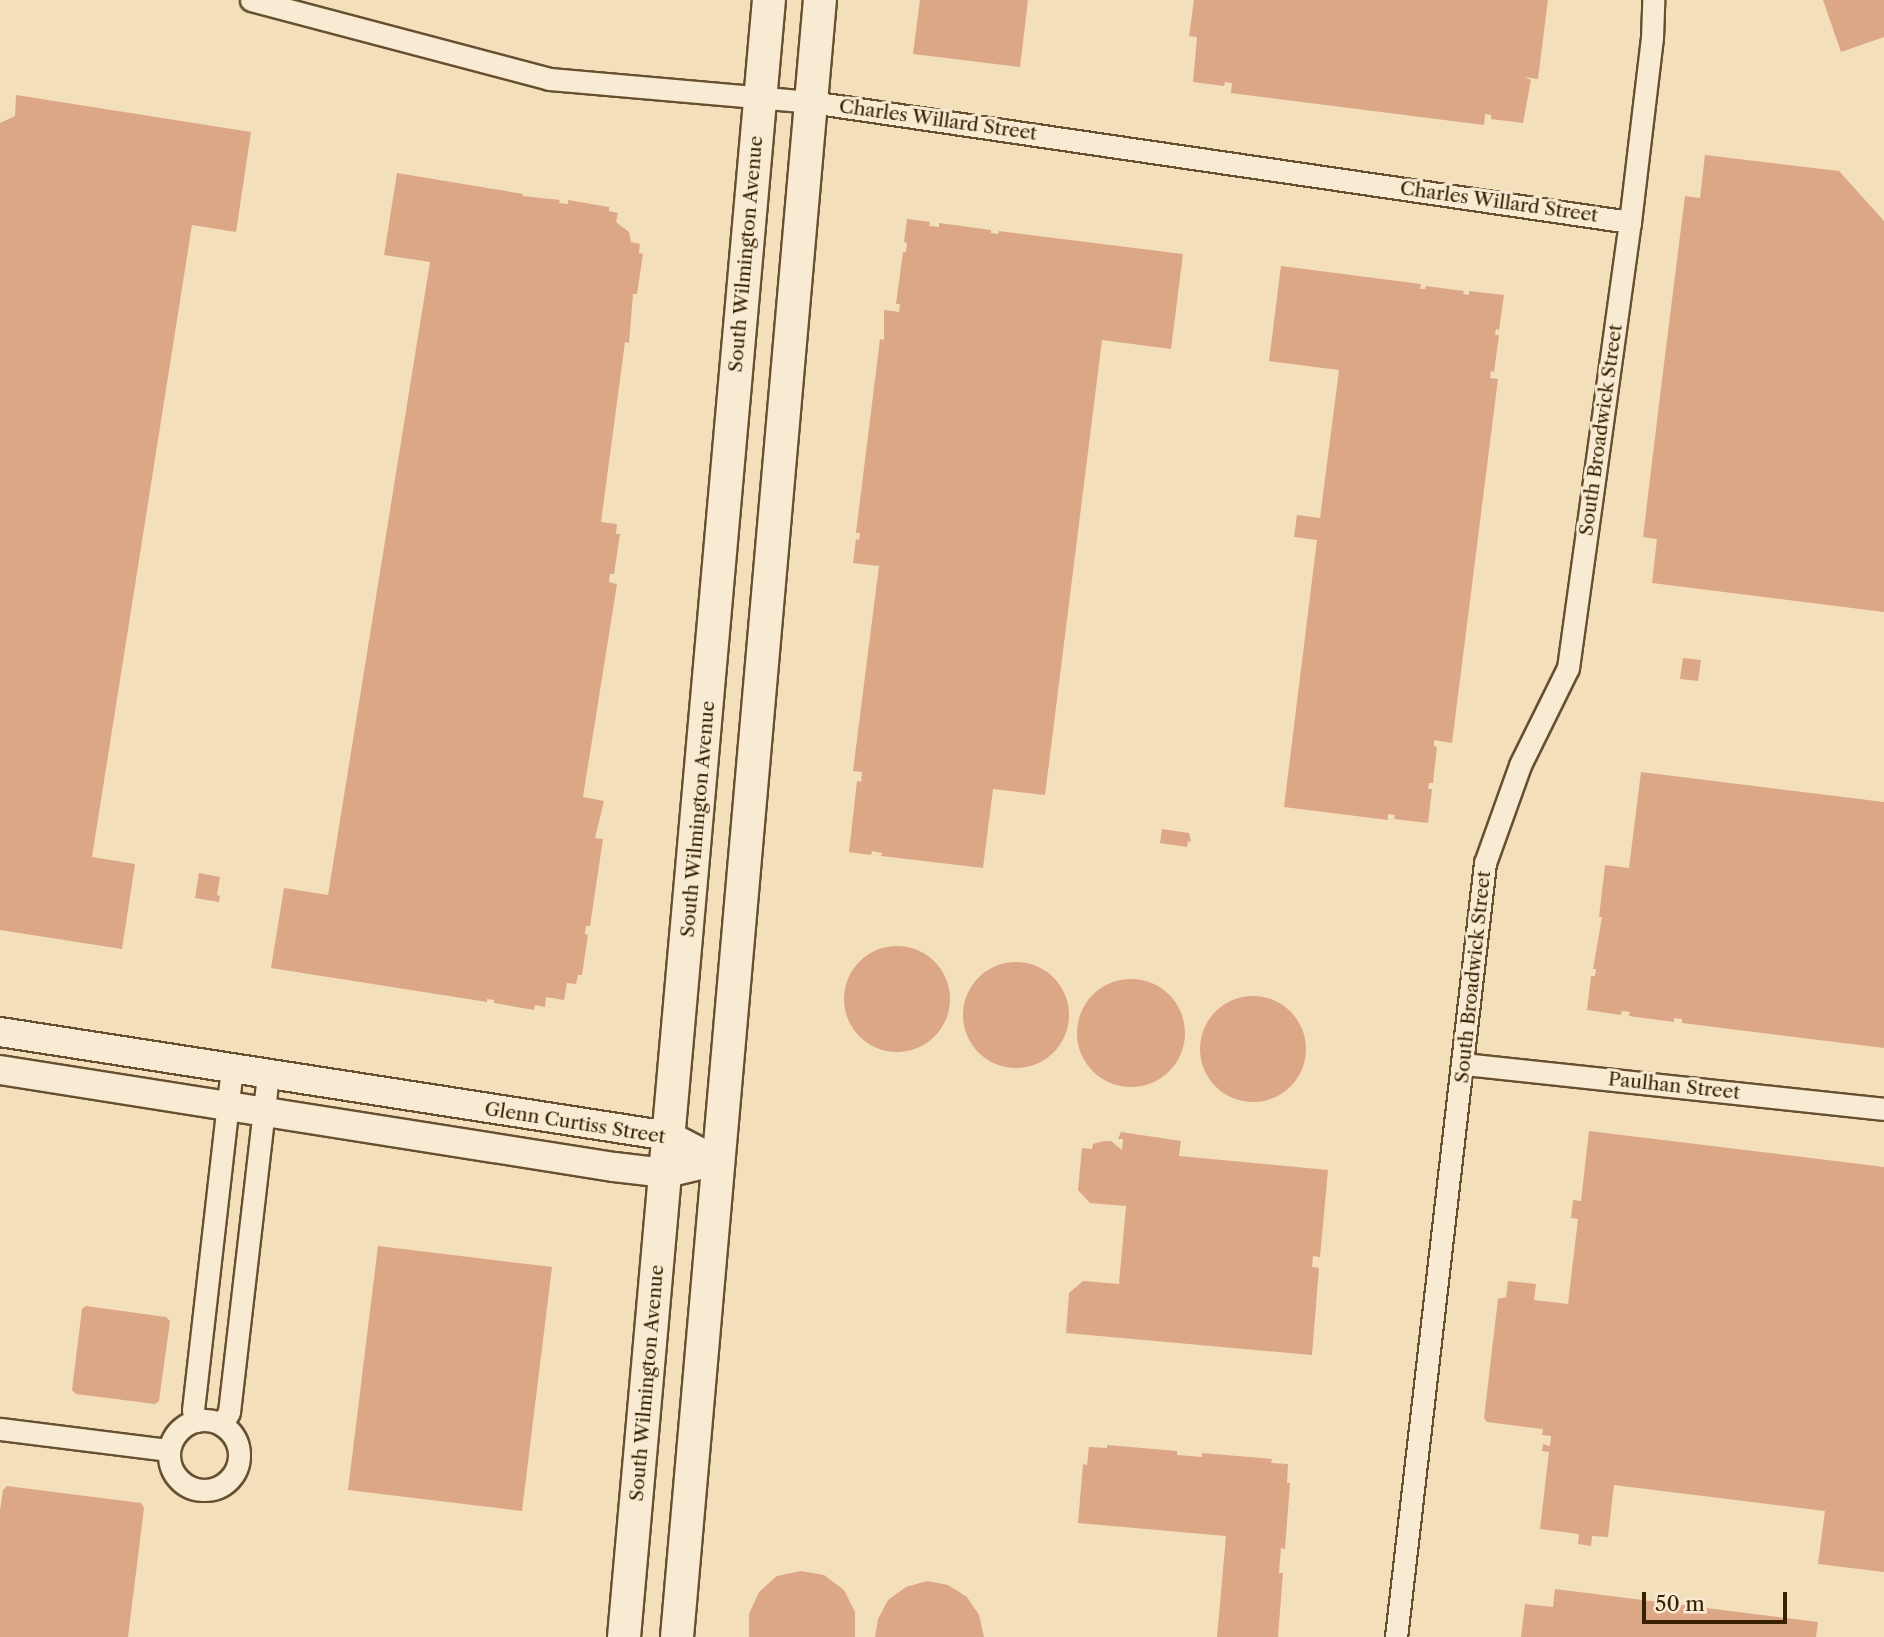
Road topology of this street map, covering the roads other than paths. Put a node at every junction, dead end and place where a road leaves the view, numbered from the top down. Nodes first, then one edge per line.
1 (251, 0) edge
2 (769, 0) edge
3 (820, 0) edge
4 (1653, 0) edge
5 (760, 98) junction
6 (811, 102) junction
7 (1630, 222) junction
8 (0, 1032) edge
9 (1464, 1064) junction
10 (232, 1069) junction
11 (0, 1070) edge
12 (268, 1074) junction
13 (228, 1105) junction
14 (1884, 1109) edge
15 (264, 1111) junction
16 (669, 1136) junction
17 (717, 1161) junction
18 (666, 1173) junction
19 (196, 1421) junction
20 (222, 1425) junction
21 (0, 1429) edge
22 (169, 1450) junction
23 (624, 1637) edge
24 (677, 1637) edge
25 (1396, 1637) edge

1 - 5 street, Charles Willard Street
2 - 5 main road, South Wilmington Avenue
3 - 6 main road
4 - 7 street, South Broadwick Street
5 - 6 street, Charles Willard Street
5 - 16 main road, South Wilmington Avenue
6 - 7 street, Charles Willard Street
6 - 17 main road
7 - 9 street, South Broadwick Street
8 - 10 street, Glenn Curtiss Street
9 - 14 street, Paulhan Street
9 - 25 street, South Broadwick Street
10 - 12 street, Glenn Curtiss Street
10 - 13 street
11 - 13 street, Glenn Curtiss Street
12 - 15 street
12 - 16 street, Glenn Curtiss Street
13 - 15 street, Glenn Curtiss Street
13 - 19 street
15 - 18 street, Glenn Curtiss Street
15 - 20 street
16 - 17 street, Glenn Curtiss Street
16 - 18 main road, South Wilmington Avenue
17 - 18 street, Glenn Curtiss Street
17 - 24 main road
18 - 23 main road, South Wilmington Avenue
19 - 20 street
19 - 22 street
20 - 22 street
21 - 22 street

